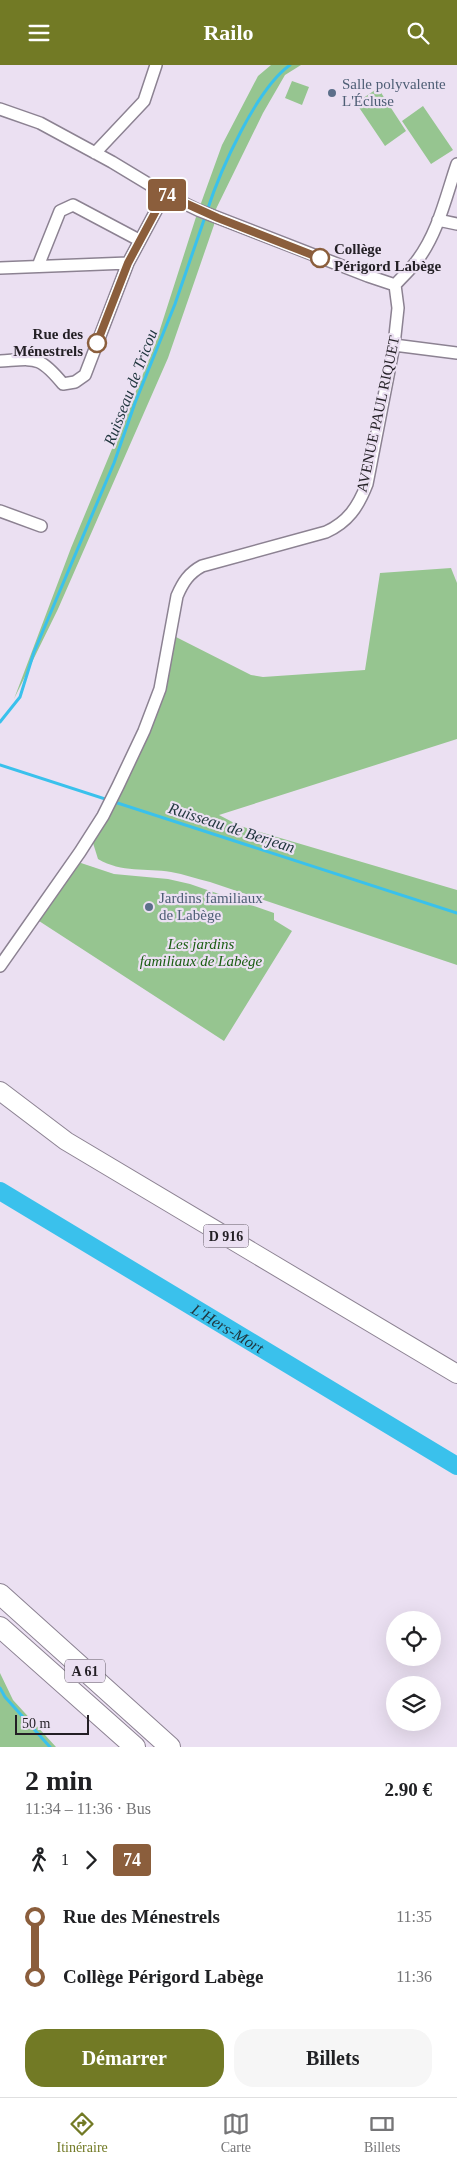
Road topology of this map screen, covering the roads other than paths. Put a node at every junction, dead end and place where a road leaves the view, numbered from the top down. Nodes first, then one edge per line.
1 (156, 65) edge
2 (0, 109) edge
3 (95, 153) junction
4 (457, 164) edge
5 (165, 194) junction
6 (438, 220) junction
7 (457, 224) edge
8 (139, 240) junction
9 (128, 263) junction
10 (38, 266) junction
11 (0, 268) edge
12 (395, 285) junction
13 (394, 345) junction
14 (457, 353) edge
15 (0, 361) edge
16 (0, 511) edge
17 (41, 527) dead end
18 (0, 965) edge
19 (0, 1091) edge
20 (457, 1375) edge
21 (0, 1594) edge
22 (0, 1627) edge
23 (135, 1747) edge
24 (170, 1747) edge

1 - 3 street
2 - 3 street
3 - 5 street
4 - 6 street
5 - 8 street
5 - 12 street
6 - 7 street
6 - 12 street
8 - 9 street
8 - 10 street
9 - 10 street
9 - 15 street
10 - 11 street
12 - 13 street, AVENUE PAUL RIQUET
13 - 14 street
13 - 18 street, AVENUE PAUL RIQUET
16 - 17 street
19 - 20 main road, D 916
21 - 24 highway, A 61
22 - 23 highway, A 61

